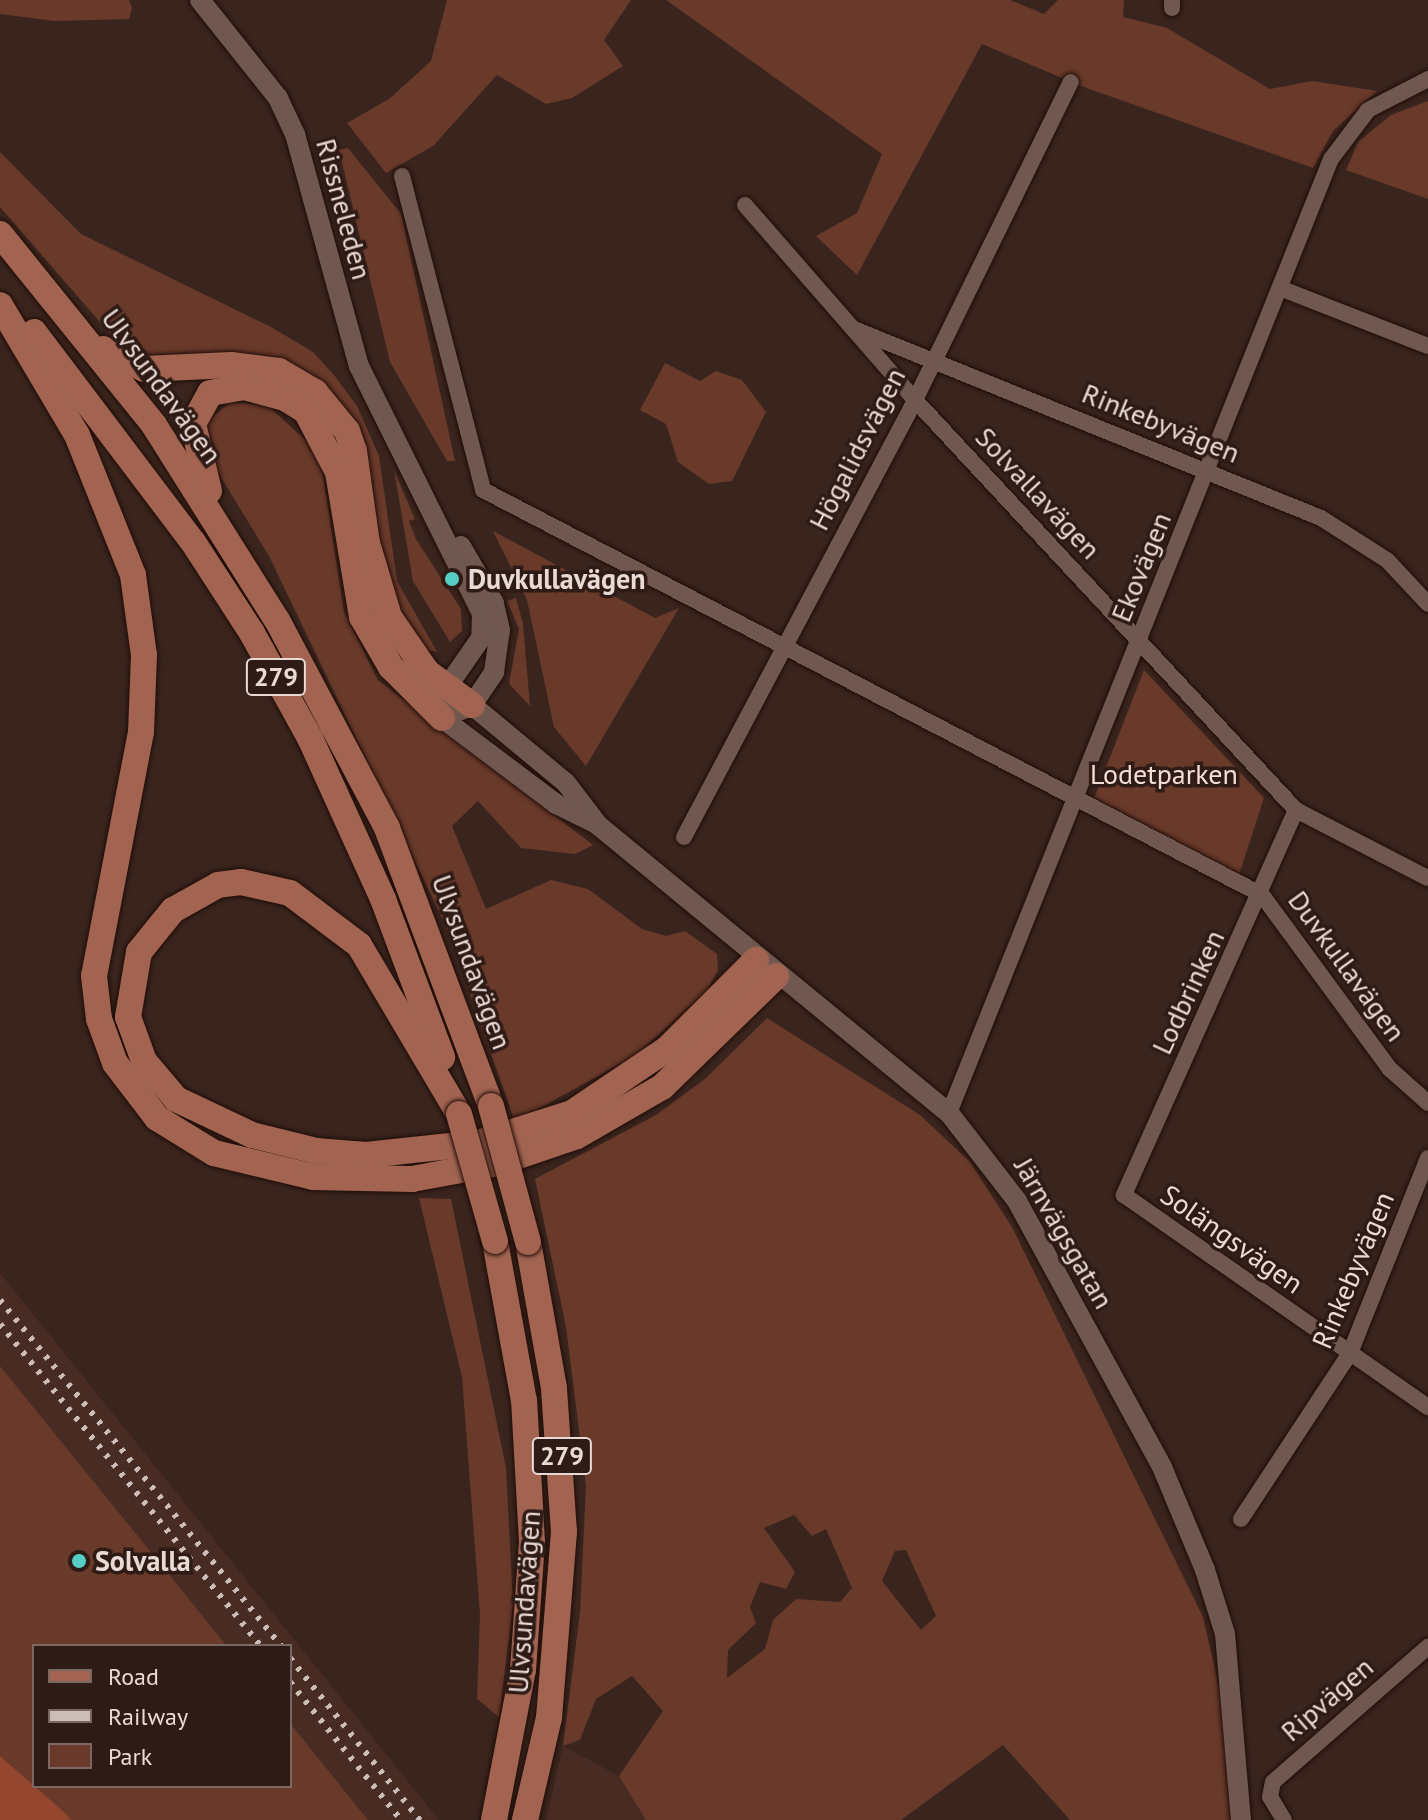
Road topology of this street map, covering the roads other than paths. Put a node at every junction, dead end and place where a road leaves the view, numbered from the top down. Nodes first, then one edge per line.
1 (200, 0) edge
2 (1428, 79) edge
3 (1071, 82) dead end
4 (402, 176) dead end
5 (745, 205) dead end
6 (0, 234) edge
7 (1280, 288) junction
8 (0, 292) edge
9 (0, 305) edge
10 (852, 328) junction
11 (92, 342) junction
12 (1428, 346) edge
13 (930, 360) junction
14 (915, 400) junction
15 (402, 450) junction
16 (1208, 469) junction
17 (219, 521) junction
18 (1428, 604) edge
19 (1140, 639) junction
20 (782, 649) junction
21 (447, 687) junction
22 (472, 705) junction
23 (442, 718) junction
24 (1076, 801) junction
25 (1296, 810) junction
26 (598, 825) junction
27 (684, 837) dead end
28 (1428, 878) edge
29 (1262, 895) junction
30 (756, 960) junction
31 (776, 976) junction
32 (1428, 1103) edge
33 (949, 1113) junction
34 (459, 1114) junction
35 (1428, 1158) edge
36 (1124, 1195) joint
37 (1350, 1353) junction
38 (1428, 1407) edge
39 (1241, 1519) dead end
40 (1428, 1647) edge
41 (494, 1820) edge
42 (525, 1820) edge
43 (1241, 1820) edge
44 (1284, 1820) edge

1 - 15 street, Rissneleden
2 - 7 street, Ekovägen
3 - 13 street, Högalidsvägen
4 - 20 street, Duvkullavägen
5 - 10 street, Solvallavägen
6 - 11 main road, Ulvsundavägen / 279
7 - 12 street
7 - 16 street, Ekovägen
8 - 34 main road, Ulvsundavägen / 279
9 - 31 main road
10 - 13 street, Rinkebyvägen
10 - 14 street, Solvallavägen
11 - 17 main road, Ulvsundavägen / 279
11 - 21 main road
13 - 14 street, Högalidsvägen
13 - 16 street, Rinkebyvägen
14 - 19 street, Solvallavägen
14 - 20 street, Högalidsvägen
15 - 21 street, Rissneleden
15 - 22 street, Rissneleden
16 - 18 street, Rinkebyvägen
16 - 19 street, Ekovägen
17 - 23 main road
17 - 42 main road, Ulvsundavägen / 279, bridge
19 - 24 street, Ekovägen
19 - 25 street, Solvallavägen
20 - 24 street, Duvkullavägen
20 - 27 street, Högalidsvägen
21 - 22 main road
21 - 23 street, Rissneleden
22 - 23 street
22 - 26 street, Järnvägsgatan
23 - 26 street, Järnvägsgatan
24 - 29 street, Duvkullavägen
24 - 33 street, Ekovägen
25 - 28 street, Solvallavägen
25 - 29 street, Lodbrinken
26 - 30 street, Järnvägsgatan
29 - 32 street, Duvkullavägen
29 - 36 street, Lodbrinken
30 - 31 street, Järnvägsgatan
30 - 34 main road
31 - 33 street, Järnvägsgatan
33 - 43 street, Järnvägsgatan
34 - 41 main road, Ulvsundavägen / 279, bridge
35 - 37 street, Rinkebyvägen
36 - 37 street, Solängsvägen
37 - 38 street, Solängsvägen
37 - 39 street, Rinkebyvägen
40 - 44 street, Ripvägen

